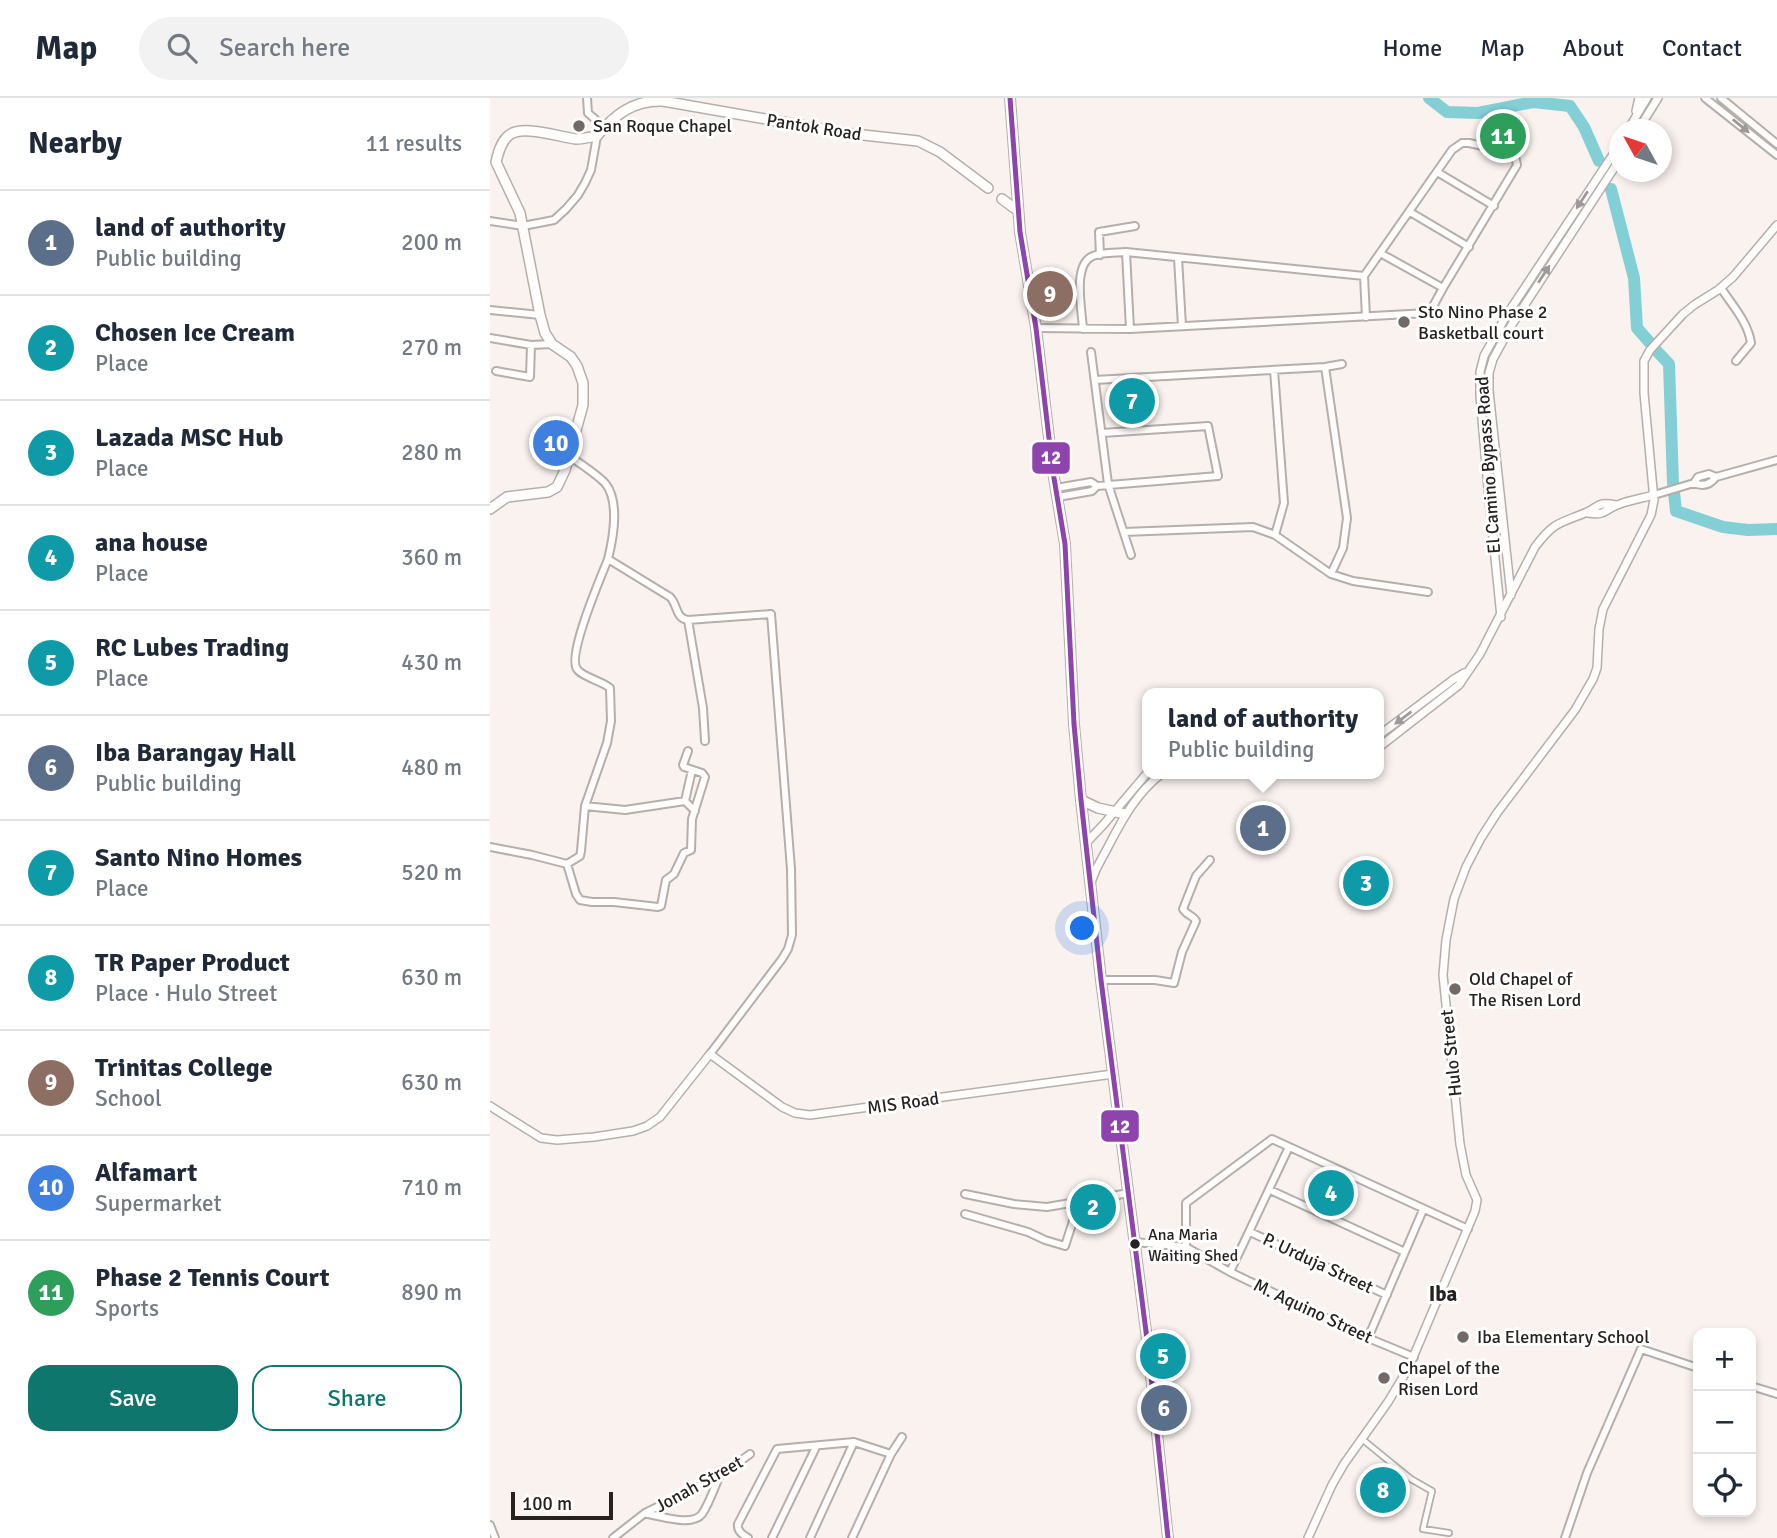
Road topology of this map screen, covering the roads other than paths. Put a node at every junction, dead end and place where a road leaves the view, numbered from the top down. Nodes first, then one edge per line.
1 (587, 98) edge
2 (1010, 98) edge
3 (1639, 98) edge
4 (1647, 98) edge
5 (1658, 98) edge
6 (1705, 98) edge
7 (1721, 98) edge
8 (1634, 119) joint
9 (1645, 119) edge
10 (604, 127) junction
11 (597, 136) junction
12 (1777, 144) edge
13 (1777, 155) edge
14 (493, 162) edge
15 (1609, 163) edge
16 (1609, 170) edge
17 (1437, 172) junction
18 (1602, 177) junction
19 (988, 188) dead end
20 (1002, 198) dead end
21 (1494, 206) junction
22 (1017, 210) junction
23 (1409, 212) junction
24 (490, 221) edge
25 (1777, 225) edge
26 (523, 226) junction
27 (1135, 226) dead end
28 (1469, 247) junction
29 (1126, 252) junction
30 (1380, 253) junction
31 (1100, 255) junction
32 (1178, 258) junction
33 (1364, 276) junction
34 (1443, 288) junction
35 (1721, 288) junction
36 (490, 310) edge
37 (540, 315) junction
38 (1366, 317) junction
39 (1182, 326) junction
40 (1036, 328) junction
41 (1083, 329) junction
42 (1130, 329) junction
43 (490, 338) edge
44 (552, 344) junction
45 (531, 345) junction
46 (1091, 352) dead end
47 (1736, 360) dead end
48 (1342, 364) dead end
49 (1325, 367) junction
50 (1274, 370) junction
51 (496, 371) dead end
52 (1480, 372) junction
53 (1489, 373) junction
54 (1095, 380) junction
55 (1102, 433) junction
56 (1494, 442) junction
57 (1484, 443) junction
58 (569, 456) junction
59 (1777, 460) edge
60 (1108, 484) junction
61 (1076, 485) junction
62 (1097, 486) junction
63 (1057, 492) junction
64 (1077, 494) junction
65 (1654, 495) junction
66 (490, 509) edge
67 (1124, 532) junction
68 (1275, 535) junction
69 (1506, 554) junction
70 (1131, 555) dead end
71 (1494, 555) junction
72 (608, 559) junction
73 (1507, 567) junction
74 (1522, 572) junction
75 (1331, 574) junction
76 (1428, 592) dead end
77 (1511, 595) junction
78 (1501, 617) junction
79 (688, 620) junction
80 (1468, 671) junction
81 (1384, 732) edge
82 (705, 741) dead end
83 (1384, 743) edge
84 (688, 751) dead end
85 (692, 770) junction
86 (1142, 778) edge
87 (1155, 779) edge
88 (1081, 800) junction
89 (685, 801) junction
90 (585, 806) junction
91 (695, 811) junction
92 (1114, 811) junction
93 (1125, 814) junction
94 (1086, 843) junction
95 (490, 847) edge
96 (1210, 860) dead end
97 (567, 864) junction
98 (1090, 884) junction
99 (1101, 980) junction
100 (710, 1054) junction
101 (1113, 1074) junction
102 (490, 1106) edge
103 (1289, 1147) junction
104 (1270, 1190) junction
105 (1129, 1193) junction
106 (965, 1194) dead end
107 (1072, 1203) junction
108 (1423, 1210) junction
109 (965, 1214) dead end
110 (1468, 1229) junction
111 (1250, 1232) junction
112 (1135, 1242) junction
113 (1186, 1247) junction
114 (1405, 1252) junction
115 (1230, 1272) junction
116 (1387, 1295) junction
117 (1368, 1338) junction
118 (1414, 1357) junction
119 (1693, 1366) edge
120 (1756, 1387) edge
121 (1777, 1394) edge
122 (902, 1437) dead end
123 (1361, 1439) junction
124 (854, 1442) junction
125 (816, 1447) junction
126 (750, 1454) dead end
127 (891, 1454) junction
128 (720, 1476) junction
129 (645, 1513) junction
130 (1449, 1533) dead end
131 (613, 1538) edge
132 (748, 1538) edge
133 (772, 1538) edge
134 (810, 1538) edge
135 (852, 1538) edge
136 (1168, 1538) edge
137 (1308, 1538) edge
138 (1565, 1538) edge

1 - 10 street
2 - 22 main road
3 - 8 street
4 - 8 street
5 - 9 street
6 -> 13 street
7 - 12 street
10 - 11 main road, Pantok Road
10 - 19 main road, Pantok Road
11 - 14 main road
11 - 26 street, Pantok Road
14 - 26 main road
15 - 18 street, El Camino Bypass Road
16 - 18 street, El Camino Bypass Road
17 - 21 street
17 - 21 street
17 - 23 street
18 -> 52 street, El Camino Bypass Road
53 -> 18 street, El Camino Bypass Road
20 - 22 main road
21 - 28 street
22 - 40 main road
23 - 28 street
23 - 30 street
24 - 26 street
25 - 35 street
26 - 37 main road
27 - 31 street
28 - 34 street
29 - 31 street
29 - 32 street
29 - 42 street
30 - 33 street
30 - 34 street
31 - 41 street
32 - 33 street
32 - 39 street
33 - 38 street
34 - 38 street
35 - 47 street
35 - 65 street
36 - 37 street
37 - 44 main road
38 - 39 street
39 - 42 street
40 - 41 street
40 - 63 main road
41 - 42 street
43 - 45 street
44 - 45 street
44 - 58 main road
45 - 51 street
46 - 54 street
48 - 49 street
49 - 50 street
49 - 75 street
50 - 54 street
50 - 68 street
52 - 53 street
52 - 57 street, El Camino Bypass Road
53 - 56 street, El Camino Bypass Road
54 - 55 street
55 - 60 street
55 - 60 street
56 - 57 street
56 - 69 street, El Camino Bypass Road
57 - 71 street, El Camino Bypass Road
58 - 66 main road
58 - 72 street
59 - 65 street
60 - 62 street
60 - 67 street
61 - 62 street
61 - 63 street
61 - 64 street
62 - 64 street
63 - 64 street
63 - 88 main road
65 - 74 street
65 - 110 street, Hulo Street
67 - 68 street
67 - 70 street
68 - 75 street
69 - 71 street
69 - 73 street, El Camino Bypass Road
71 - 78 street, El Camino Bypass Road
72 - 79 street
72 - 90 street
73 - 74 street
73 - 77 street, El Camino Bypass Road
74 - 77 street
75 - 76 street
77 - 78 street
78 - 80 street
79 - 82 street
79 - 100 street
80 -> 81 street
80 - 83 street
84 - 85 street
85 - 89 street
85 - 91 street
86 - 92 street
87 - 93 street
88 - 92 main road
88 - 94 main road
89 - 90 street
89 - 91 street
90 - 97 street
91 - 97 street
92 - 93 main road
92 - 94 street
93 - 98 street
94 - 98 main road
95 - 97 street
96 - 99 street
98 - 99 main road
99 - 101 main road
100 - 101 street, MIS Road
100 - 102 street
101 - 105 main road
103 - 104 street
103 - 108 street
103 - 113 street
104 - 111 street
104 - 114 street
105 - 107 street
105 - 112 main road
106 - 107 street
107 - 109 street
108 - 110 street
108 - 114 street
110 - 118 street, Hulo Street
111 - 115 street
111 - 116 street, P. Urduja Street
112 - 113 street, M. Aquino Street
112 - 136 main road
113 - 115 street, M. Aquino Street
114 - 116 street
115 - 117 street, M. Aquino Street
116 - 117 street
117 - 118 street, M. Aquino Street
118 - 123 street, Hulo Street
119 - 138 street
120 - 121 street
122 - 127 street
123 - 130 street
123 - 137 street, Hulo Street
124 - 125 street
124 - 127 street
124 - 134 street
125 - 132 street
125 - 133 street
126 - 128 street, Jonah Street
127 - 135 street
128 - 129 street, Jonah Street
128 - 129 street
129 - 131 street, Jonah Street

